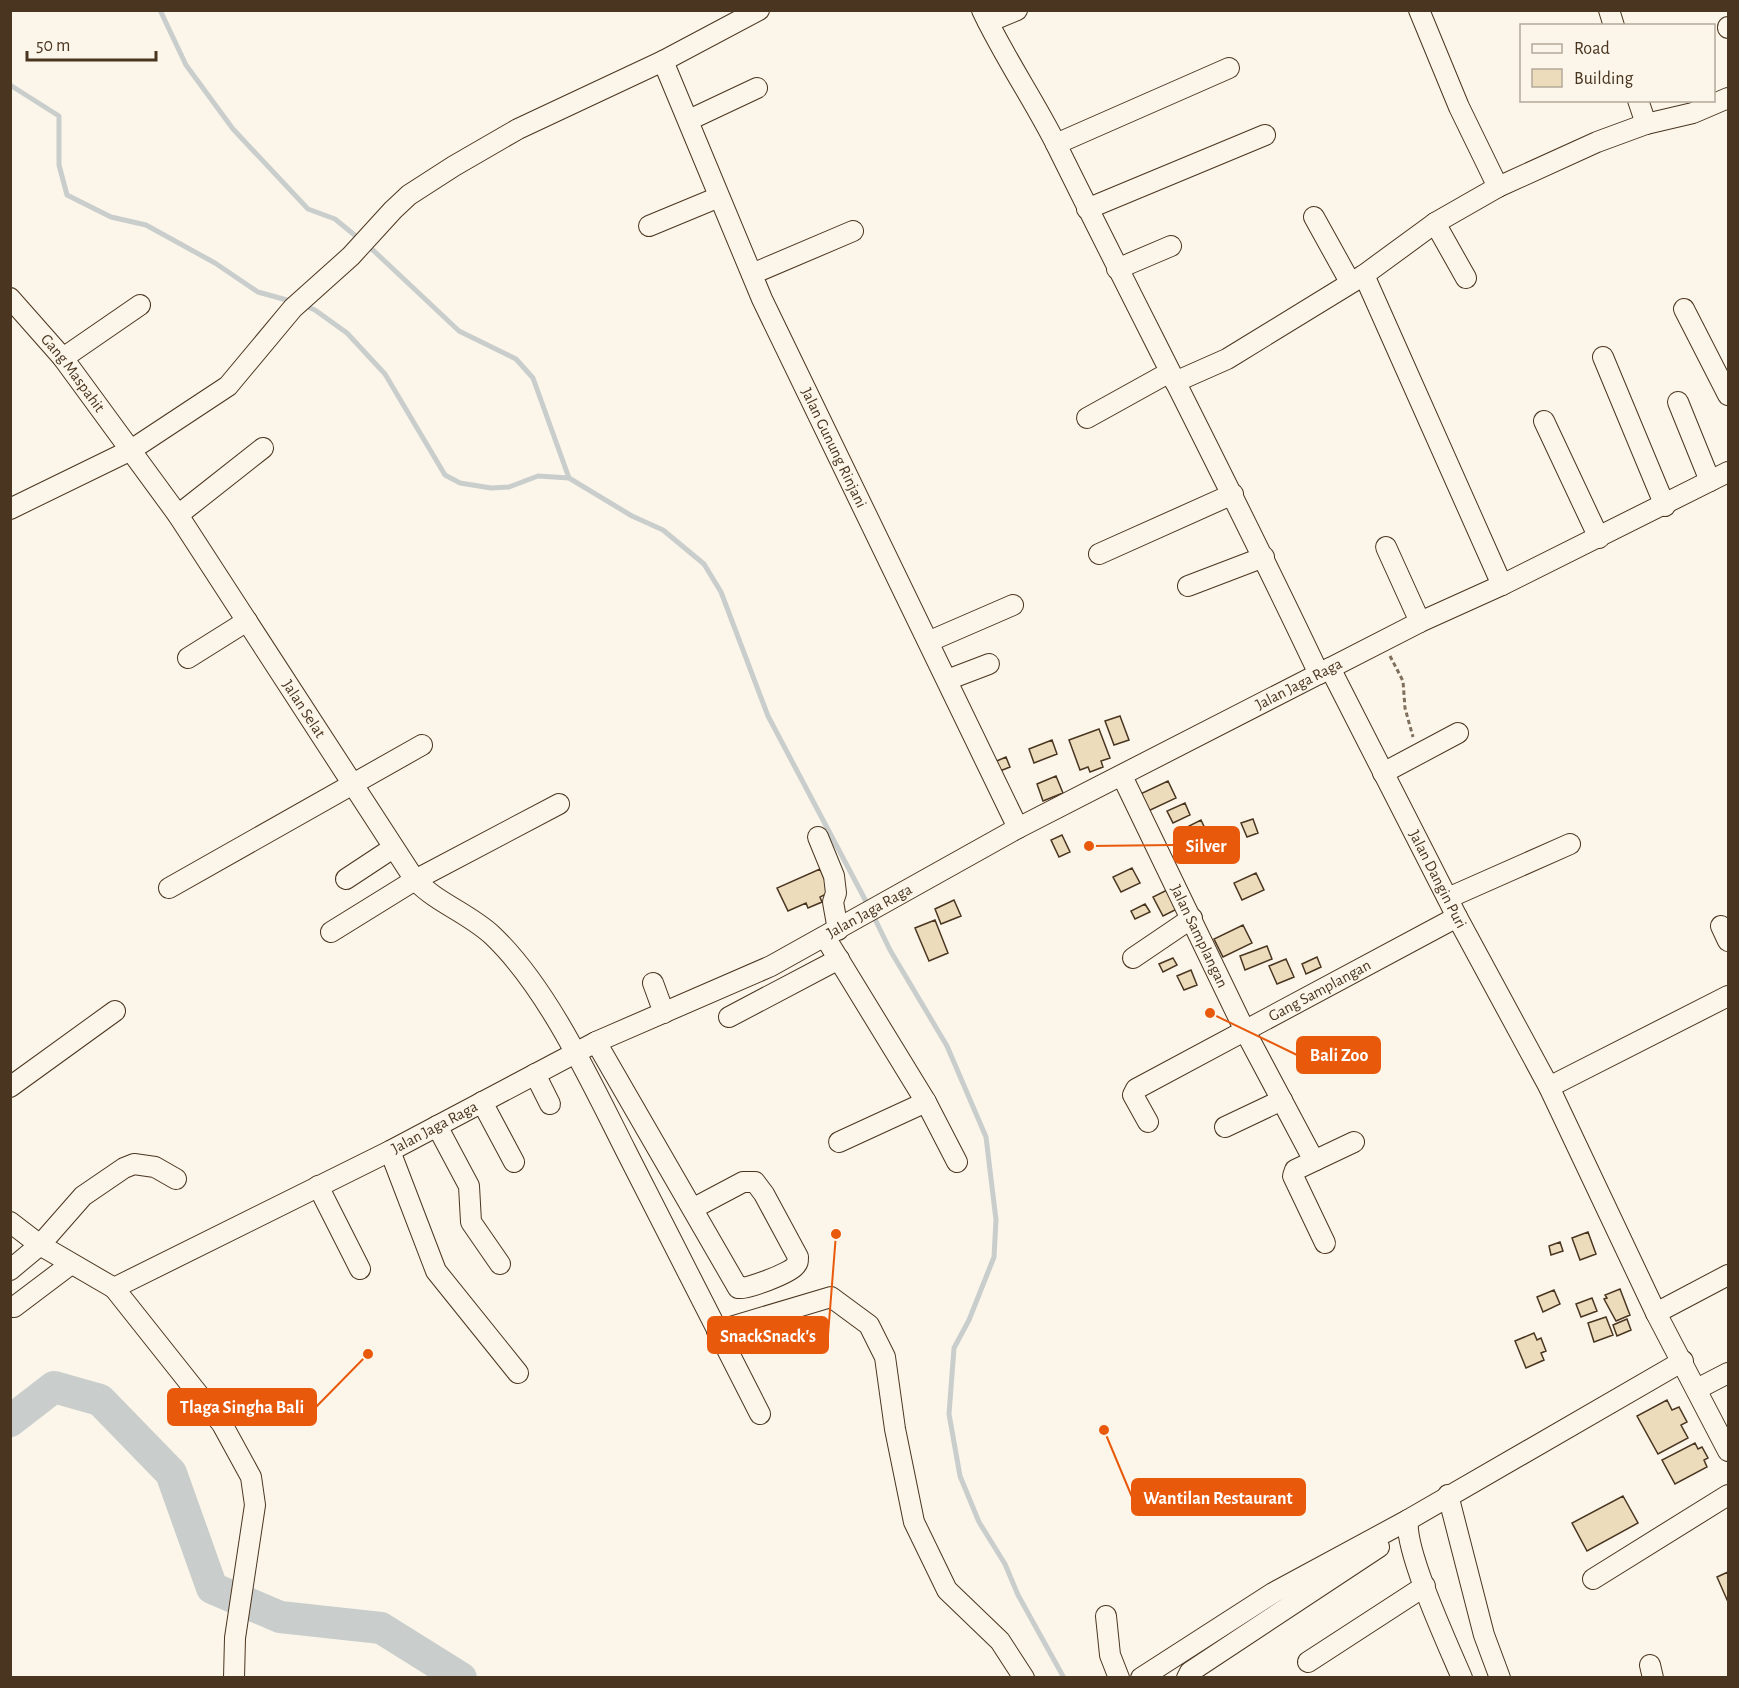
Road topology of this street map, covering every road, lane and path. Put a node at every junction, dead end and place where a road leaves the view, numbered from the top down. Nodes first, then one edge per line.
1 (759, 10) edge
2 (1017, 10) edge
3 (1419, 10) edge
4 (985, 16) edge
5 (663, 61) junction
6 (1229, 68) dead end
7 (757, 88) dead end
8 (1728, 98) edge
9 (1639, 102) edge
10 (689, 120) junction
11 (1646, 124) junction
12 (1265, 135) dead end
13 (1056, 144) junction
14 (1498, 187) junction
15 (720, 197) junction
16 (1087, 209) junction
17 (1314, 217) dead end
18 (1434, 223) junction
19 (649, 226) dead end
20 (853, 231) dead end
21 (1171, 246) dead end
22 (1117, 269) junction
23 (752, 274) junction
24 (1466, 278) dead end
25 (1357, 279) junction
26 (10, 298) edge
27 (140, 305) dead end
28 (1684, 309) dead end
29 (1603, 357) dead end
30 (63, 358) junction
31 (1173, 377) junction
32 (1728, 394) edge
33 (1678, 402) dead end
34 (1087, 418) dead end
35 (1544, 421) dead end
36 (263, 448) dead end
37 (131, 450) junction
38 (1728, 472) edge
39 (1710, 481) junction
40 (1233, 494) junction
41 (1665, 506) junction
42 (10, 509) edge
43 (178, 515) junction
44 (1599, 538) junction
45 (1386, 547) dead end
46 (1099, 554) dead end
47 (1264, 557) junction
48 (1502, 585) junction
49 (1188, 586) dead end
50 (1013, 605) dead end
51 (247, 621) junction
52 (1420, 622) junction
53 (930, 641) junction
54 (1382, 641) junction
55 (188, 658) dead end
56 (989, 664) dead end
57 (1325, 671) junction
58 (947, 680) junction
59 (1458, 733) dead end
60 (422, 746) dead end
61 (1418, 753) junction
62 (1383, 773) junction
63 (1122, 776) junction
64 (353, 785) junction
65 (559, 804) dead end
66 (1018, 828) junction
67 (818, 837) dead end
68 (1570, 844) dead end
69 (393, 848) junction
70 (346, 879) dead end
71 (415, 880) junction
72 (169, 888) dead end
73 (1448, 898) junction
74 (1457, 917) junction
75 (1192, 918) junction
76 (837, 930) junction
77 (331, 932) dead end
78 (839, 958) junction
79 (1133, 958) dead end
80 (653, 983) dead end
81 (1728, 996) edge
82 (115, 1011) dead end
83 (664, 1012) junction
84 (729, 1017) dead end
85 (1245, 1031) junction
86 (596, 1042) junction
87 (576, 1052) junction
88 (535, 1074) junction
89 (10, 1087) edge
90 (1549, 1088) junction
91 (1282, 1100) junction
92 (482, 1102) junction
93 (926, 1102) junction
94 (550, 1104) dead end
95 (1148, 1122) dead end
96 (437, 1126) junction
97 (1225, 1127) dead end
98 (839, 1142) dead end
99 (1354, 1142) dead end
100 (390, 1151) junction
101 (1316, 1161) junction
102 (514, 1162) dead end
103 (957, 1162) dead end
104 (176, 1179) dead end
105 (318, 1186) junction
106 (694, 1208) junction
107 (14, 1230) edge
108 (1325, 1243) dead end
109 (40, 1245) junction
110 (71, 1264) junction
111 (500, 1264) dead end
112 (360, 1269) dead end
113 (10, 1270) edge
114 (1728, 1275) edge
115 (114, 1288) junction
116 (14, 1307) dead end
117 (1656, 1313) junction
118 (717, 1331) junction
119 (1683, 1361) junction
120 (518, 1373) dead end
121 (1728, 1373) edge
122 (1697, 1389) junction
123 (760, 1414) dead end
124 (1728, 1451) edge
125 (1448, 1495) junction
126 (1728, 1495) edge
127 (1407, 1525) junction
128 (1593, 1579) dead end
129 (1425, 1586) junction
130 (1106, 1616) dead end
131 (1308, 1662) dead end
132 (234, 1677) edge
133 (1024, 1677) edge
134 (1119, 1677) edge
135 (1141, 1677) edge
136 (1187, 1677) edge
137 (1462, 1677) edge
138 (1500, 1677) edge

1 - 5 street
2 - 4 street
3 - 14 street
4 - 13 street, Jalan Dangin Puri
5 - 10 street, Jalan Gunung Rinjani
5 - 37 street
6 - 13 street
7 - 10 street
8 - 11 street
9 - 11 street
10 - 15 street, Jalan Gunung Rinjani
11 - 14 street
12 - 16 street
13 - 16 street, Jalan Dangin Puri
14 - 18 street
15 - 19 street
15 - 23 street, Jalan Gunung Rinjani
16 - 22 street, Jalan Dangin Puri
17 - 25 street
18 - 24 street
18 - 25 street
20 - 23 street
21 - 22 street
22 - 31 street, Jalan Dangin Puri
23 - 53 street, Jalan Gunung Rinjani
25 - 31 street
25 - 48 street
26 - 30 street, Gang Maspahit
27 - 30 street
28 - 32 street
29 - 41 street
30 - 37 street, Gang Maspahit
31 - 34 street
31 - 40 street, Jalan Dangin Puri
33 - 39 street
35 - 44 street
36 - 43 street
37 - 42 street
37 - 43 street, Jalan Selat
38 - 39 street, Jalan Jaga Raga
39 - 41 street, Jalan Jaga Raga
40 - 46 street
40 - 47 street, Jalan Dangin Puri
41 - 44 street, Jalan Jaga Raga
43 - 51 street, Jalan Selat
44 - 48 street, Jalan Jaga Raga
45 - 52 street
47 - 49 street
47 - 57 street, Jalan Dangin Puri
48 - 52 street, Jalan Jaga Raga
50 - 53 street
51 - 55 street
51 - 64 street, Jalan Selat
52 - 54 street, Jalan Jaga Raga
53 - 58 street, Jalan Gunung Rinjani
54 - 57 street, Jalan Jaga Raga
54 - 61 path
56 - 58 street
57 - 62 street, Jalan Dangin Puri
57 - 63 street, Jalan Jaga Raga
58 - 66 street, Jalan Gunung Rinjani
59 - 61 street
60 - 64 street
61 - 62 street
62 - 73 street, Jalan Dangin Puri
63 - 66 street, Jalan Jaga Raga
63 - 75 street, Jalan Samplangan
64 - 69 street, Jalan Selat
64 - 72 street
65 - 71 street
66 - 76 street, Jalan Jaga Raga
67 - 76 street
68 - 73 street
69 - 70 street
69 - 71 street, Jalan Selat
71 - 77 street
71 - 87 street, Jalan Selat
73 - 74 street, Jalan Dangin Puri
74 - 85 street, Gang Samplangan
74 - 90 street, Jalan Dangin Puri
75 - 79 street
75 - 85 street, Jalan Samplangan
76 - 78 street
76 - 83 street, Jalan Jaga Raga
78 - 84 street
78 - 93 street
80 - 83 street
81 - 90 street
82 - 89 street
83 - 86 street, Jalan Jaga Raga
85 - 91 street, Jalan Samplangan
85 - 95 street, Gang Samplangan
86 - 87 street, Jalan Jaga Raga
86 - 106 street
87 - 88 street, Jalan Jaga Raga
87 - 118 street, Jalan Selat
88 - 92 street, Jalan Jaga Raga
88 - 94 street
90 - 117 street, Jalan Dangin Puri
91 - 97 street
91 - 101 street, Jalan Samplangan
92 - 96 street, Jalan Jaga Raga
92 - 102 street
93 - 98 street
93 - 103 street
96 - 100 street, Jalan Jaga Raga
96 - 111 street
99 - 101 street
100 - 105 street, Jalan Jaga Raga
100 - 120 street
101 - 108 street
104 - 109 street
105 - 112 street
105 - 115 street, Jalan Jaga Raga
106 - 106 street
107 - 109 street
109 - 110 street
109 - 113 street
110 - 115 street
110 - 116 street
114 - 117 street
115 - 132 street
117 - 119 street, Jalan Dangin Puri
118 - 123 street, Jalan Selat
118 - 133 street
119 - 122 street, Jalan Dangin Puri
119 - 125 street
121 - 122 street
122 - 124 street, Jalan Dangin Puri
125 - 127 street
125 - 138 street
126 - 128 street
127 - 129 street
127 - 135 street
127 - 136 street
129 - 131 street
129 - 137 street
130 - 134 street

